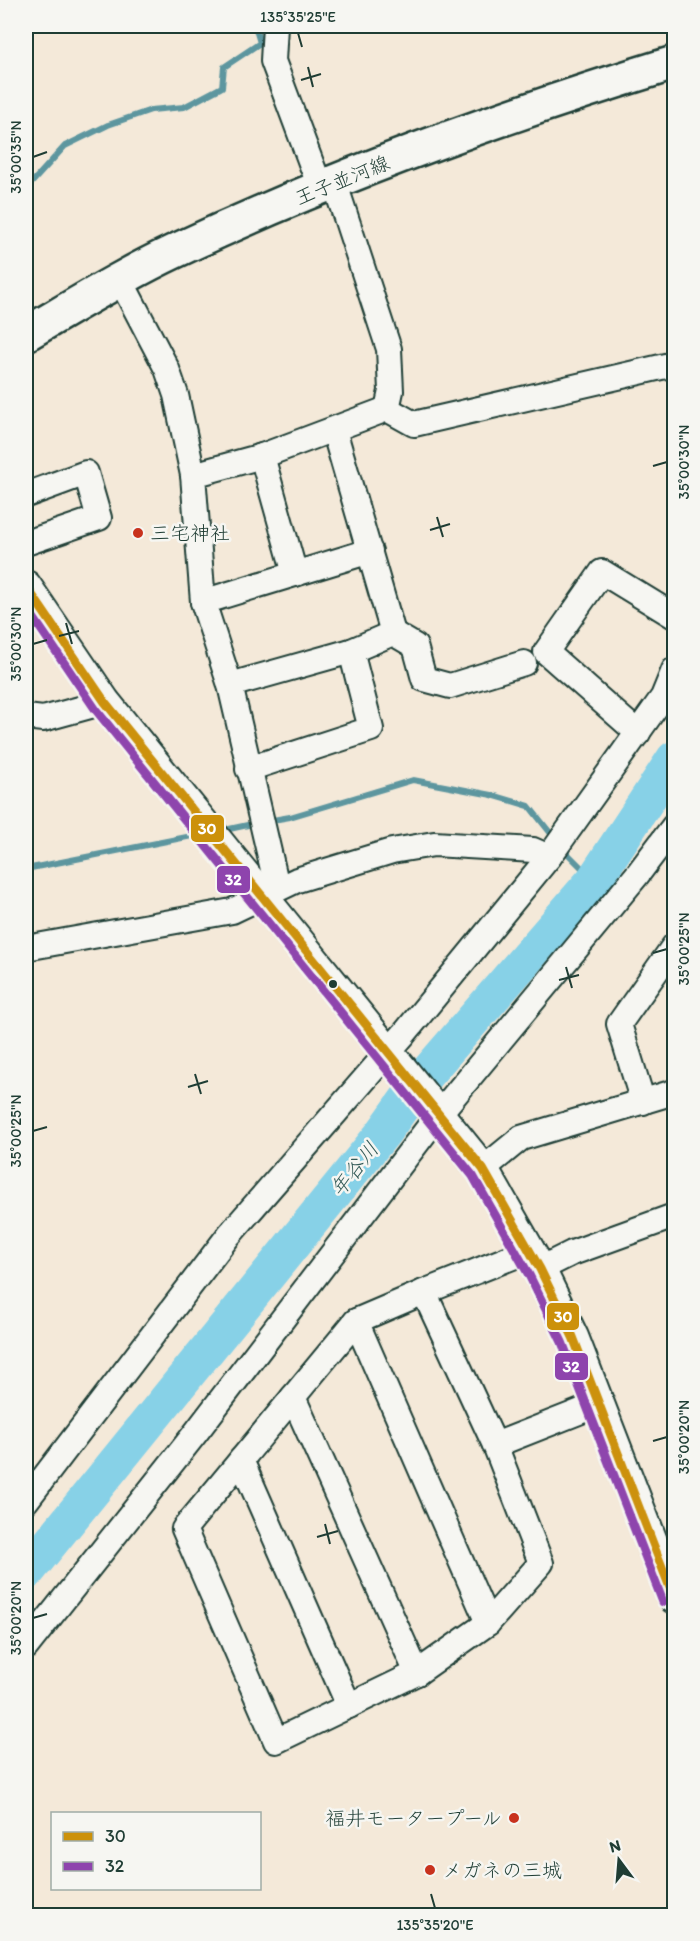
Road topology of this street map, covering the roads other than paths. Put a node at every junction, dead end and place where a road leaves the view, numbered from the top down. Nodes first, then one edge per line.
1 (275, 26) edge
2 (675, 63) edge
3 (327, 184) junction
4 (121, 280) junction
5 (26, 333) edge
6 (675, 364) edge
7 (387, 409) junction
8 (334, 430) junction
9 (262, 456) junction
10 (193, 475) junction
11 (26, 495) edge
12 (26, 543) edge
13 (370, 551) junction
14 (296, 574) junction
15 (26, 586) edge
16 (203, 602) junction
17 (675, 616) edge
18 (393, 633) junction
19 (351, 651) junction
20 (524, 663) dead end
21 (675, 670) edge
22 (230, 685) junction
23 (105, 702) junction
24 (26, 717) edge
25 (638, 733) junction
26 (248, 769) junction
27 (675, 826) edge
28 (549, 857) junction
29 (264, 897) junction
30 (675, 946) edge
31 (26, 948) edge
32 (394, 1059) junction
33 (675, 1092) edge
34 (643, 1102) junction
35 (435, 1110) junction
36 (483, 1169) junction
37 (675, 1216) edge
38 (535, 1259) junction
39 (424, 1292) junction
40 (356, 1322) junction
41 (293, 1397) junction
42 (599, 1404) junction
43 (495, 1445) junction
44 (242, 1460) junction
45 (26, 1501) edge
46 (669, 1568) edge
47 (675, 1598) edge
48 (488, 1623) junction
49 (26, 1647) edge
50 (417, 1673) junction
51 (349, 1706) junction

1 - 3 street
2 - 3 main road, 王子並河線
3 - 4 main road, 王子並河線
3 - 7 street
4 - 5 main road, 王子並河線
4 - 10 street
6 - 7 street
7 - 8 street
8 - 9 street
8 - 13 street
9 - 10 street
9 - 14 street
10 - 16 street
11 - 12 street
13 - 14 street
13 - 18 street
14 - 16 street
15 - 23 street
16 - 22 street
17 - 25 street
18 - 19 street
18 - 20 street
19 - 22 street
19 - 26 street
21 - 25 street
22 - 26 street
23 - 24 street
23 - 29 street
25 - 28 street
26 - 29 street
27 - 35 street
28 - 29 street
28 - 32 street
29 - 31 street
29 - 32 street
30 - 34 street
32 - 35 street
32 - 45 street
33 - 34 street
34 - 36 street
35 - 36 street
35 - 49 street
36 - 38 street
37 - 38 street
38 - 39 street
38 - 42 street
39 - 40 street
39 - 43 street
40 - 41 street
40 - 48 street
41 - 44 street
41 - 50 street
42 - 43 street
42 - 46 street
43 - 48 street
44 - 51 street
44 - 51 street
46 - 47 street
48 - 50 street
50 - 51 street

